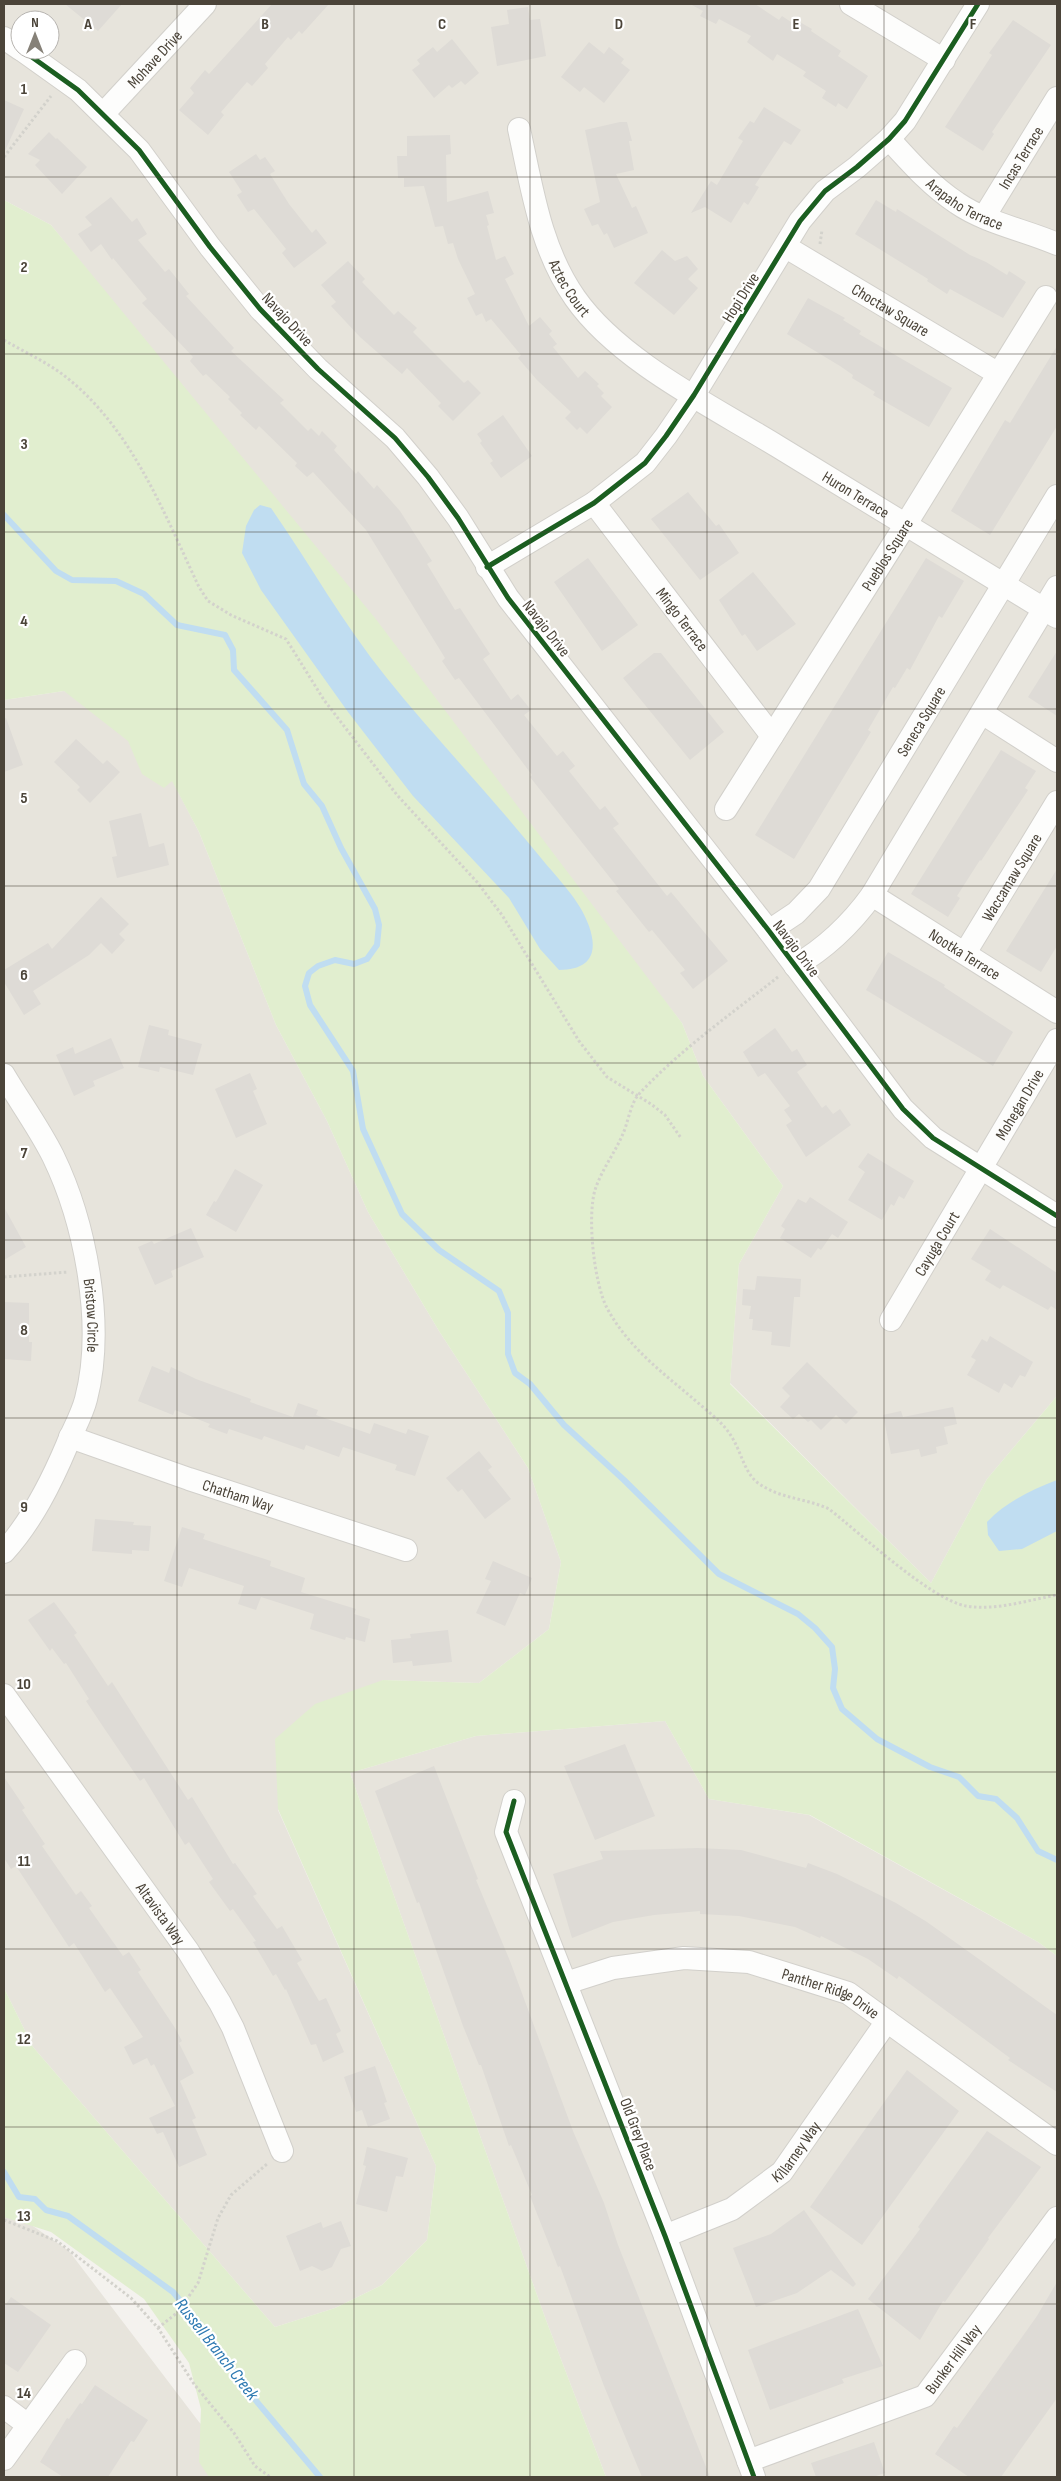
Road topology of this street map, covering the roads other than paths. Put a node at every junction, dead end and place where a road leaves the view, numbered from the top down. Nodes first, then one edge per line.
1 (206, 4) edge
2 (851, 4) edge
3 (978, 4) edge
4 (37, 60) edge
5 (944, 60) junction
6 (1057, 98) edge
7 (104, 113) junction
8 (519, 129) dead end
9 (889, 140) junction
10 (984, 217) junction
11 (1057, 244) edge
12 (786, 247) junction
13 (1046, 297) dead end
14 (997, 373) junction
15 (694, 395) junction
16 (1057, 496) edge
17 (594, 502) junction
18 (906, 524) junction
19 (487, 567) junction
20 (1004, 584) junction
21 (1057, 587) edge
22 (1050, 613) edge
23 (982, 713) junction
24 (772, 736) junction
25 (1057, 761) edge
26 (1057, 802) edge
27 (726, 809) dead end
28 (872, 895) junction
29 (768, 931) junction
30 (965, 953) junction
31 (795, 966) junction
32 (1057, 1012) edge
33 (1057, 1040) edge
34 (4, 1075) edge
35 (981, 1168) junction
36 (1057, 1216) edge
37 (891, 1320) dead end
38 (70, 1437) junction
39 (406, 1550) dead end
40 (4, 1552) edge
41 (4, 1695) edge
42 (514, 1801) dead end
43 (566, 1983) junction
44 (887, 2021) junction
45 (1057, 2144) edge
46 (282, 2151) road end
47 (1057, 2218) edge
48 (664, 2236) junction
49 (75, 2361) dead end
50 (4, 2407) edge
51 (28, 2425) junction
52 (4, 2459) edge
53 (751, 2469) edge

1 - 7 street, Mohave Drive
2 - 5 street
3 - 5 street, Hopi Drive
4 - 7 street, Navajo Drive
5 - 9 street, Hopi Drive
6 - 10 street, Incas Terrace
7 - 19 street, Navajo Drive
8 - 15 street, Aztec Court
9 - 10 street, Arapaho Terrace
9 - 12 street, Hopi Drive
10 - 11 street, Arapaho Terrace
12 - 14 street, Choctaw Square
12 - 15 street, Hopi Drive
13 - 14 street, Pueblos Square
14 - 18 street, Pueblos Square
15 - 17 street, Hopi Drive
15 - 18 street, Huron Terrace
16 - 20 street, Seneca Square
17 - 19 street, Hopi Drive
17 - 24 street, Mingo Terrace
18 - 20 street, Huron Terrace
18 - 24 street, Pueblos Square
19 - 29 street, Navajo Drive
20 - 22 street, Huron Terrace
20 - 29 street, Seneca Square
21 - 22 street
22 - 23 street
23 - 25 street
23 - 28 street
24 - 27 street, Pueblos Square
26 - 30 street, Waccamaw Square
28 - 30 street, Nootka Terrace
28 - 31 street
29 - 31 street, Navajo Drive
30 - 32 street, Nootka Terrace
31 - 35 street, Navajo Drive
33 - 35 street, Mohegan Drive
34 - 38 street, Bristow Circle
35 - 36 street, Navajo Drive
35 - 37 street, Cayuga Court
38 - 39 street, Chatham Way
38 - 40 street, Bristow Circle
41 - 46 street, Altavista Way
42 - 43 street, Old Grey Place
43 - 44 street, Panther Ridge Drive
43 - 48 street, Old Grey Place
44 - 45 street, Panther Ridge Drive
44 - 48 street, Killarney Way
47 - 53 street, Bunker Hill Way
48 - 53 street, Old Grey Place
49 - 51 street
50 - 51 street
51 - 52 street

